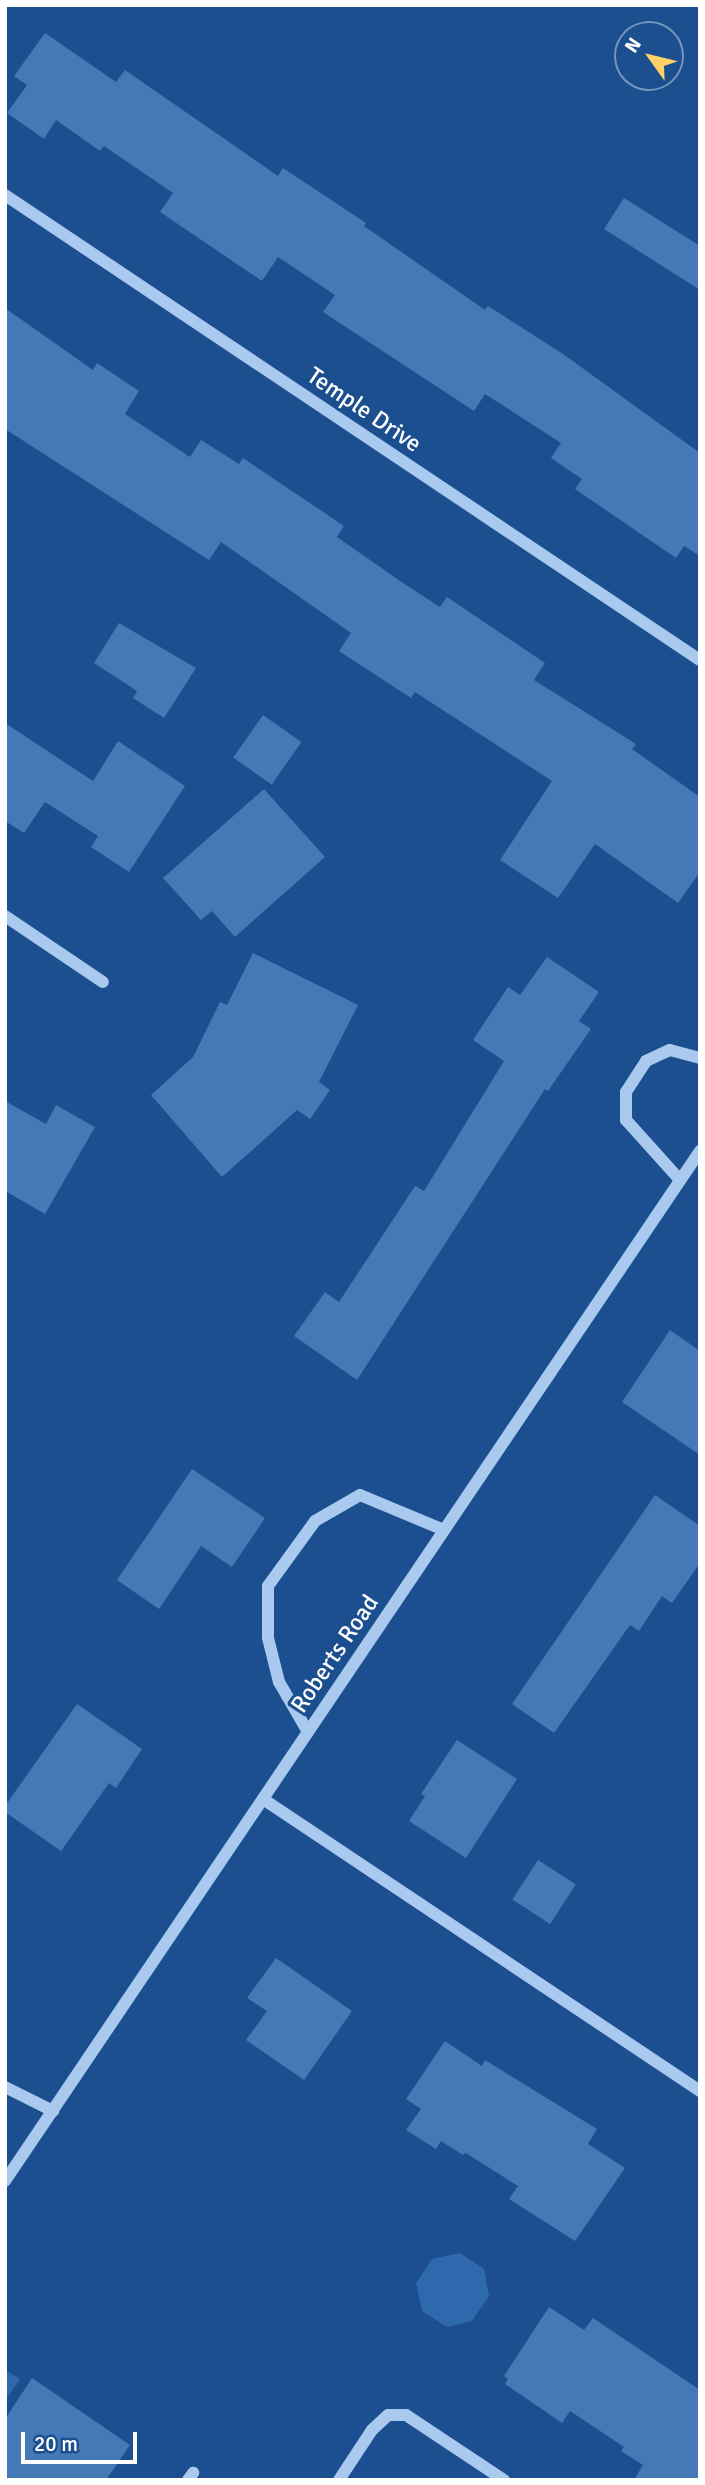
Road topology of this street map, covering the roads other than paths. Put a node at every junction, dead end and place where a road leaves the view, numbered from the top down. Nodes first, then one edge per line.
1 (5, 195) edge
2 (700, 660) edge
3 (5, 916) edge
4 (103, 982) dead end
5 (700, 1058) edge
6 (700, 1151) edge
7 (680, 1180) junction
8 (444, 1530) junction
9 (308, 1732) junction
10 (263, 1799) junction
11 (5, 2087) edge
12 (700, 2091) edge
13 (53, 2110) junction
14 (5, 2181) edge
15 (339, 2480) edge
16 (504, 2480) edge

1 - 2 street, Temple Drive
3 - 4 street
5 - 7 street
6 - 7 street, Roberts Road
7 - 8 street, Roberts Road
8 - 9 street, Roberts Road
8 - 9 street
9 - 10 street, Roberts Road
10 - 12 street
10 - 13 street, Roberts Road
11 - 13 street
13 - 14 street, Roberts Road
15 - 16 street

